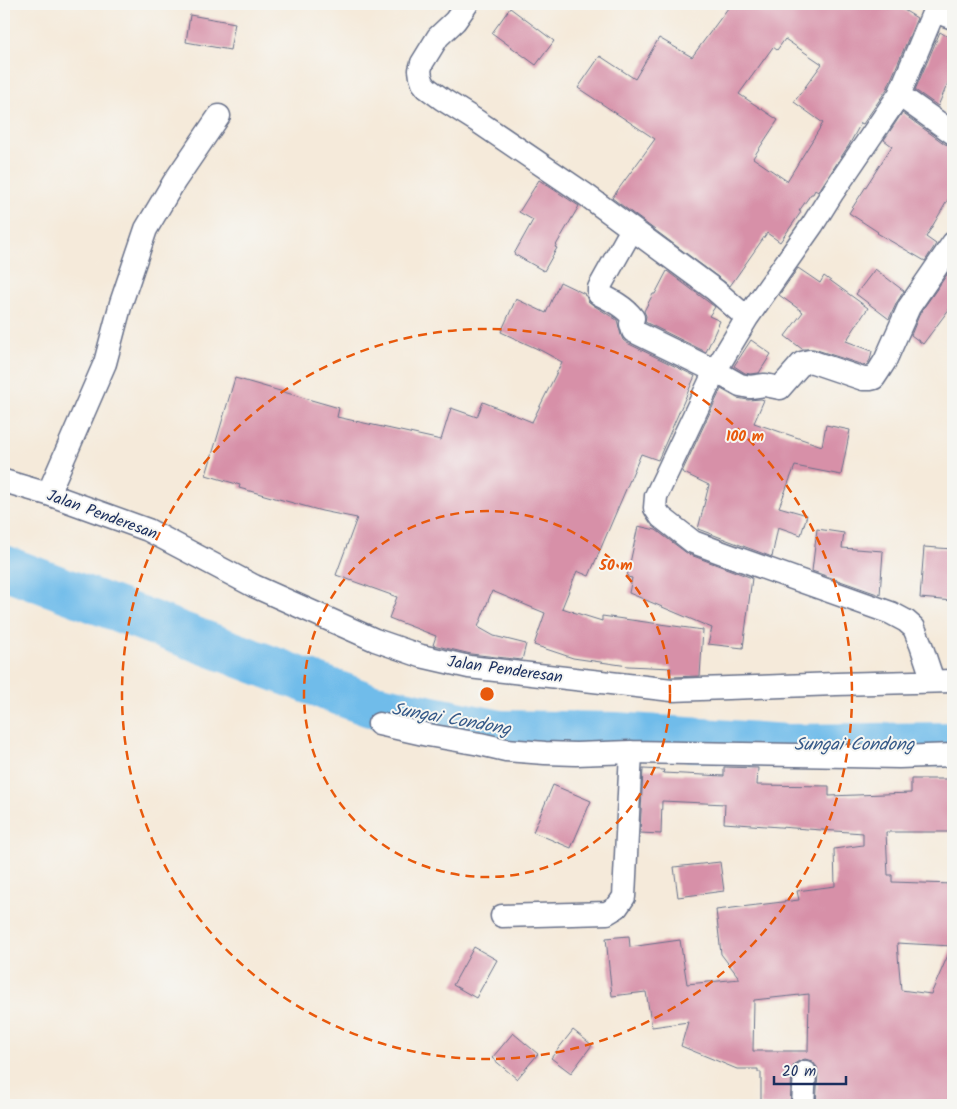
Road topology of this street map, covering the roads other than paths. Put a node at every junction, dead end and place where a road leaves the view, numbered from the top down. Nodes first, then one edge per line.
1 (467, 4) edge
2 (941, 11) edge
3 (899, 95) junction
4 (219, 116) dead end
5 (953, 133) edge
6 (632, 229) junction
7 (953, 243) edge
8 (747, 318) junction
9 (716, 371) junction
10 (4, 481) edge
11 (48, 494) junction
12 (943, 681) edge
13 (379, 724) dead end
14 (631, 752) junction
15 (953, 756) edge
16 (502, 916) dead end
17 (805, 1072) dead end
18 (804, 1105) edge

1 - 6 street
2 - 3 street
3 - 5 street
3 - 8 street
4 - 11 street
6 - 8 street
6 - 9 street
7 - 9 street
8 - 9 street
9 - 12 street
10 - 11 street, Jalan Penderesan
11 - 12 street, Jalan Penderesan
13 - 14 street
14 - 15 street
14 - 16 street
17 - 18 street

